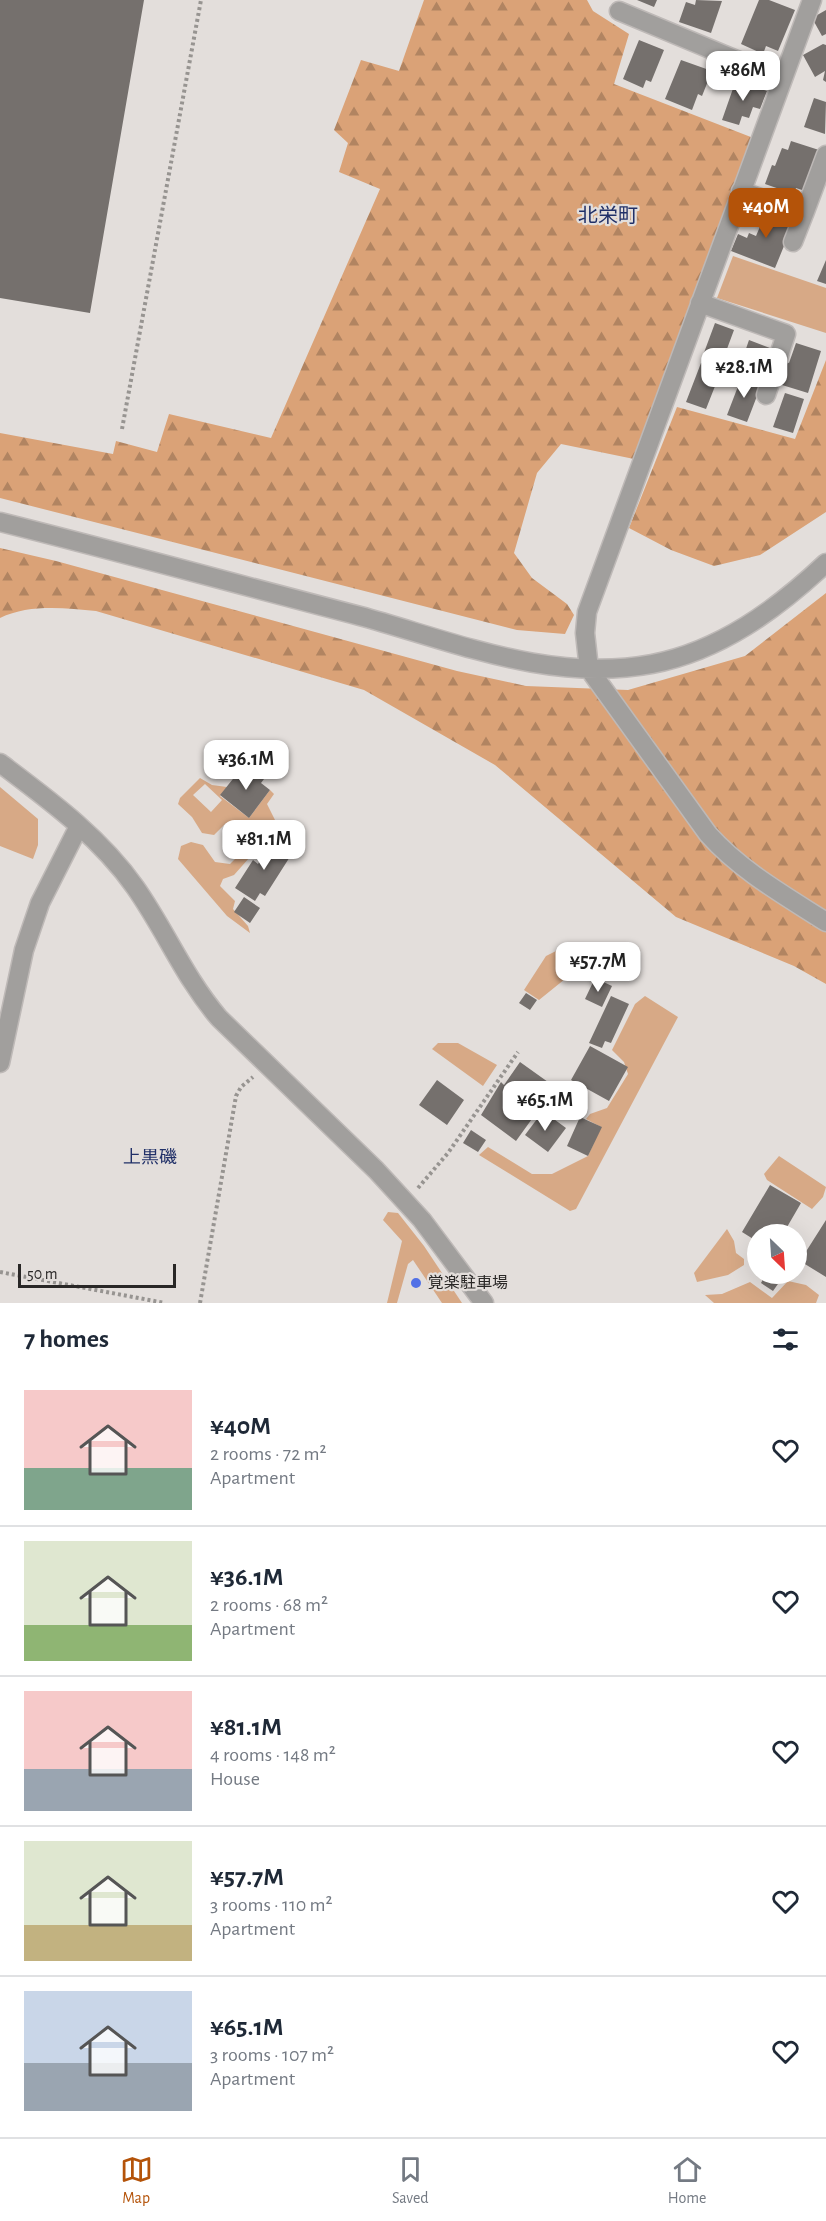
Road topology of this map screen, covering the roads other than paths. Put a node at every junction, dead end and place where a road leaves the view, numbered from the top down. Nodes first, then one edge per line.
1 (812, 0) edge
2 (619, 11) dead end
3 (782, 79) junction
4 (826, 155) edge
5 (741, 191) junction
6 (804, 214) junction
7 (793, 242) dead end
8 (700, 303) junction
9 (766, 395) dead end
10 (0, 522) edge
11 (826, 563) edge
12 (589, 669) junction
13 (0, 764) edge
14 (79, 826) junction
15 (826, 922) edge
16 (0, 1062) edge
17 (484, 1303) edge

1 - 3 street
2 - 3 street
3 - 5 street
4 - 6 street
5 - 6 street
5 - 8 street
6 - 7 street
8 - 9 street
8 - 12 street
10 - 12 street
11 - 12 street
12 - 15 street
13 - 14 street
14 - 16 street
14 - 17 street

